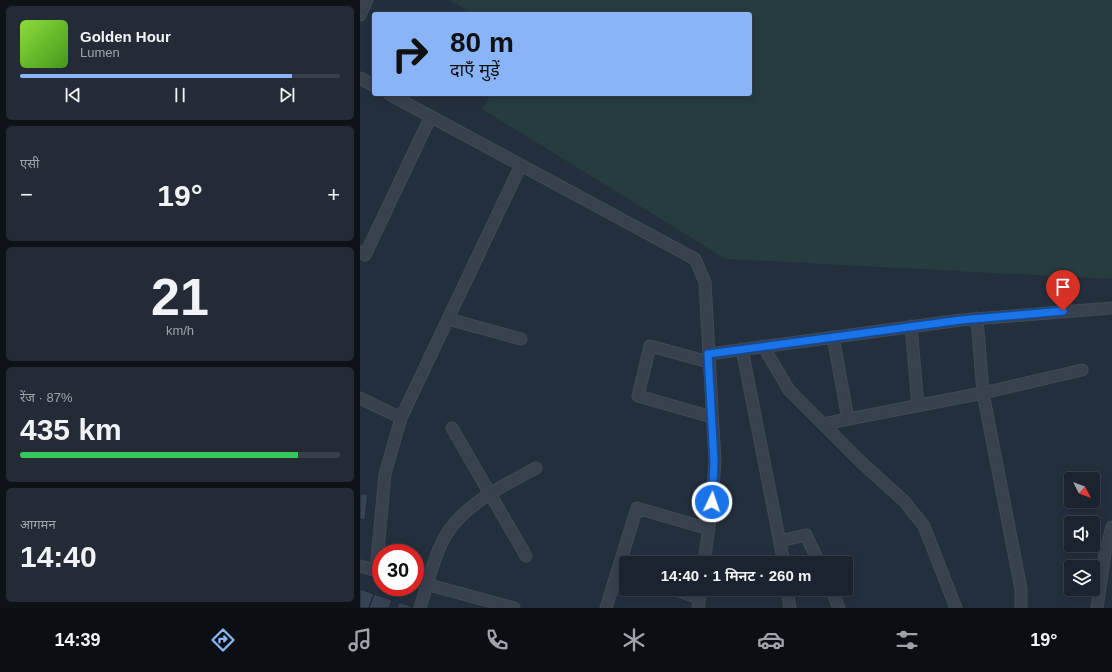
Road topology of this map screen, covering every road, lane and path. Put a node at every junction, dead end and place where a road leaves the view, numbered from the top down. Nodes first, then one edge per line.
1 (368, 0) edge
2 (360, 15) edge
3 (360, 78) edge
4 (372, 85) edge
5 (393, 96) edge
6 (431, 116) junction
7 (521, 165) junction
8 (360, 252) edge
9 (1112, 308) edge
10 (977, 318) junction
11 (448, 319) junction
12 (911, 326) junction
13 (833, 337) junction
14 (521, 340) dead end
15 (763, 346) junction
16 (742, 349) junction
17 (709, 358) junction
18 (1082, 370) dead end
19 (983, 393) junction
20 (360, 398) edge
21 (918, 406) junction
22 (712, 416) junction
23 (401, 418) junction
24 (848, 419) junction
25 (823, 424) junction
26 (452, 428) dead end
27 (536, 468) dead end
28 (490, 493) junction
29 (1112, 527) edge
30 (709, 529) junction
31 (780, 541) junction
32 (381, 544) edge
33 (526, 556) dead end
34 (626, 556) edge
35 (705, 556) edge
36 (783, 556) edge
37 (816, 556) edge
38 (360, 566) edge
39 (1107, 568) edge
40 (372, 569) edge
41 (619, 578) edge
42 (424, 583) edge
43 (428, 584) junction
44 (788, 596) edge
45 (833, 596) edge
46 (481, 604) edge
47 (420, 608) edge
48 (514, 608) edge
49 (606, 608) edge
50 (790, 608) edge
51 (839, 608) edge
52 (956, 608) edge
53 (1021, 608) edge
54 (1098, 608) edge

1 - 2 street
3 - 4 street
5 - 6 street
6 - 7 street
6 - 8 street
7 - 11 street
7 - 17 street
9 - 10 street
10 - 12 street
10 - 19 street
11 - 14 street
11 - 23 street
12 - 13 street
12 - 21 street
13 - 15 street
13 - 24 street
15 - 16 street
15 - 25 street
16 - 17 street
16 - 31 street
17 - 22 street
17 - 22 street
18 - 19 street
19 - 21 street
19 - 53 street
20 - 23 street
21 - 24 street
22 - 30 street
23 - 32 street
24 - 25 street
25 - 52 street
26 - 28 street
27 - 28 street
28 - 33 street
28 - 43 street
29 - 39 street
30 - 34 street
30 - 35 street
31 - 36 street
31 - 37 street
38 - 40 street
39 - 54 street
41 - 49 street
42 - 43 street
43 - 46 street
43 - 47 street
44 - 50 street
45 - 51 street
46 - 48 street

